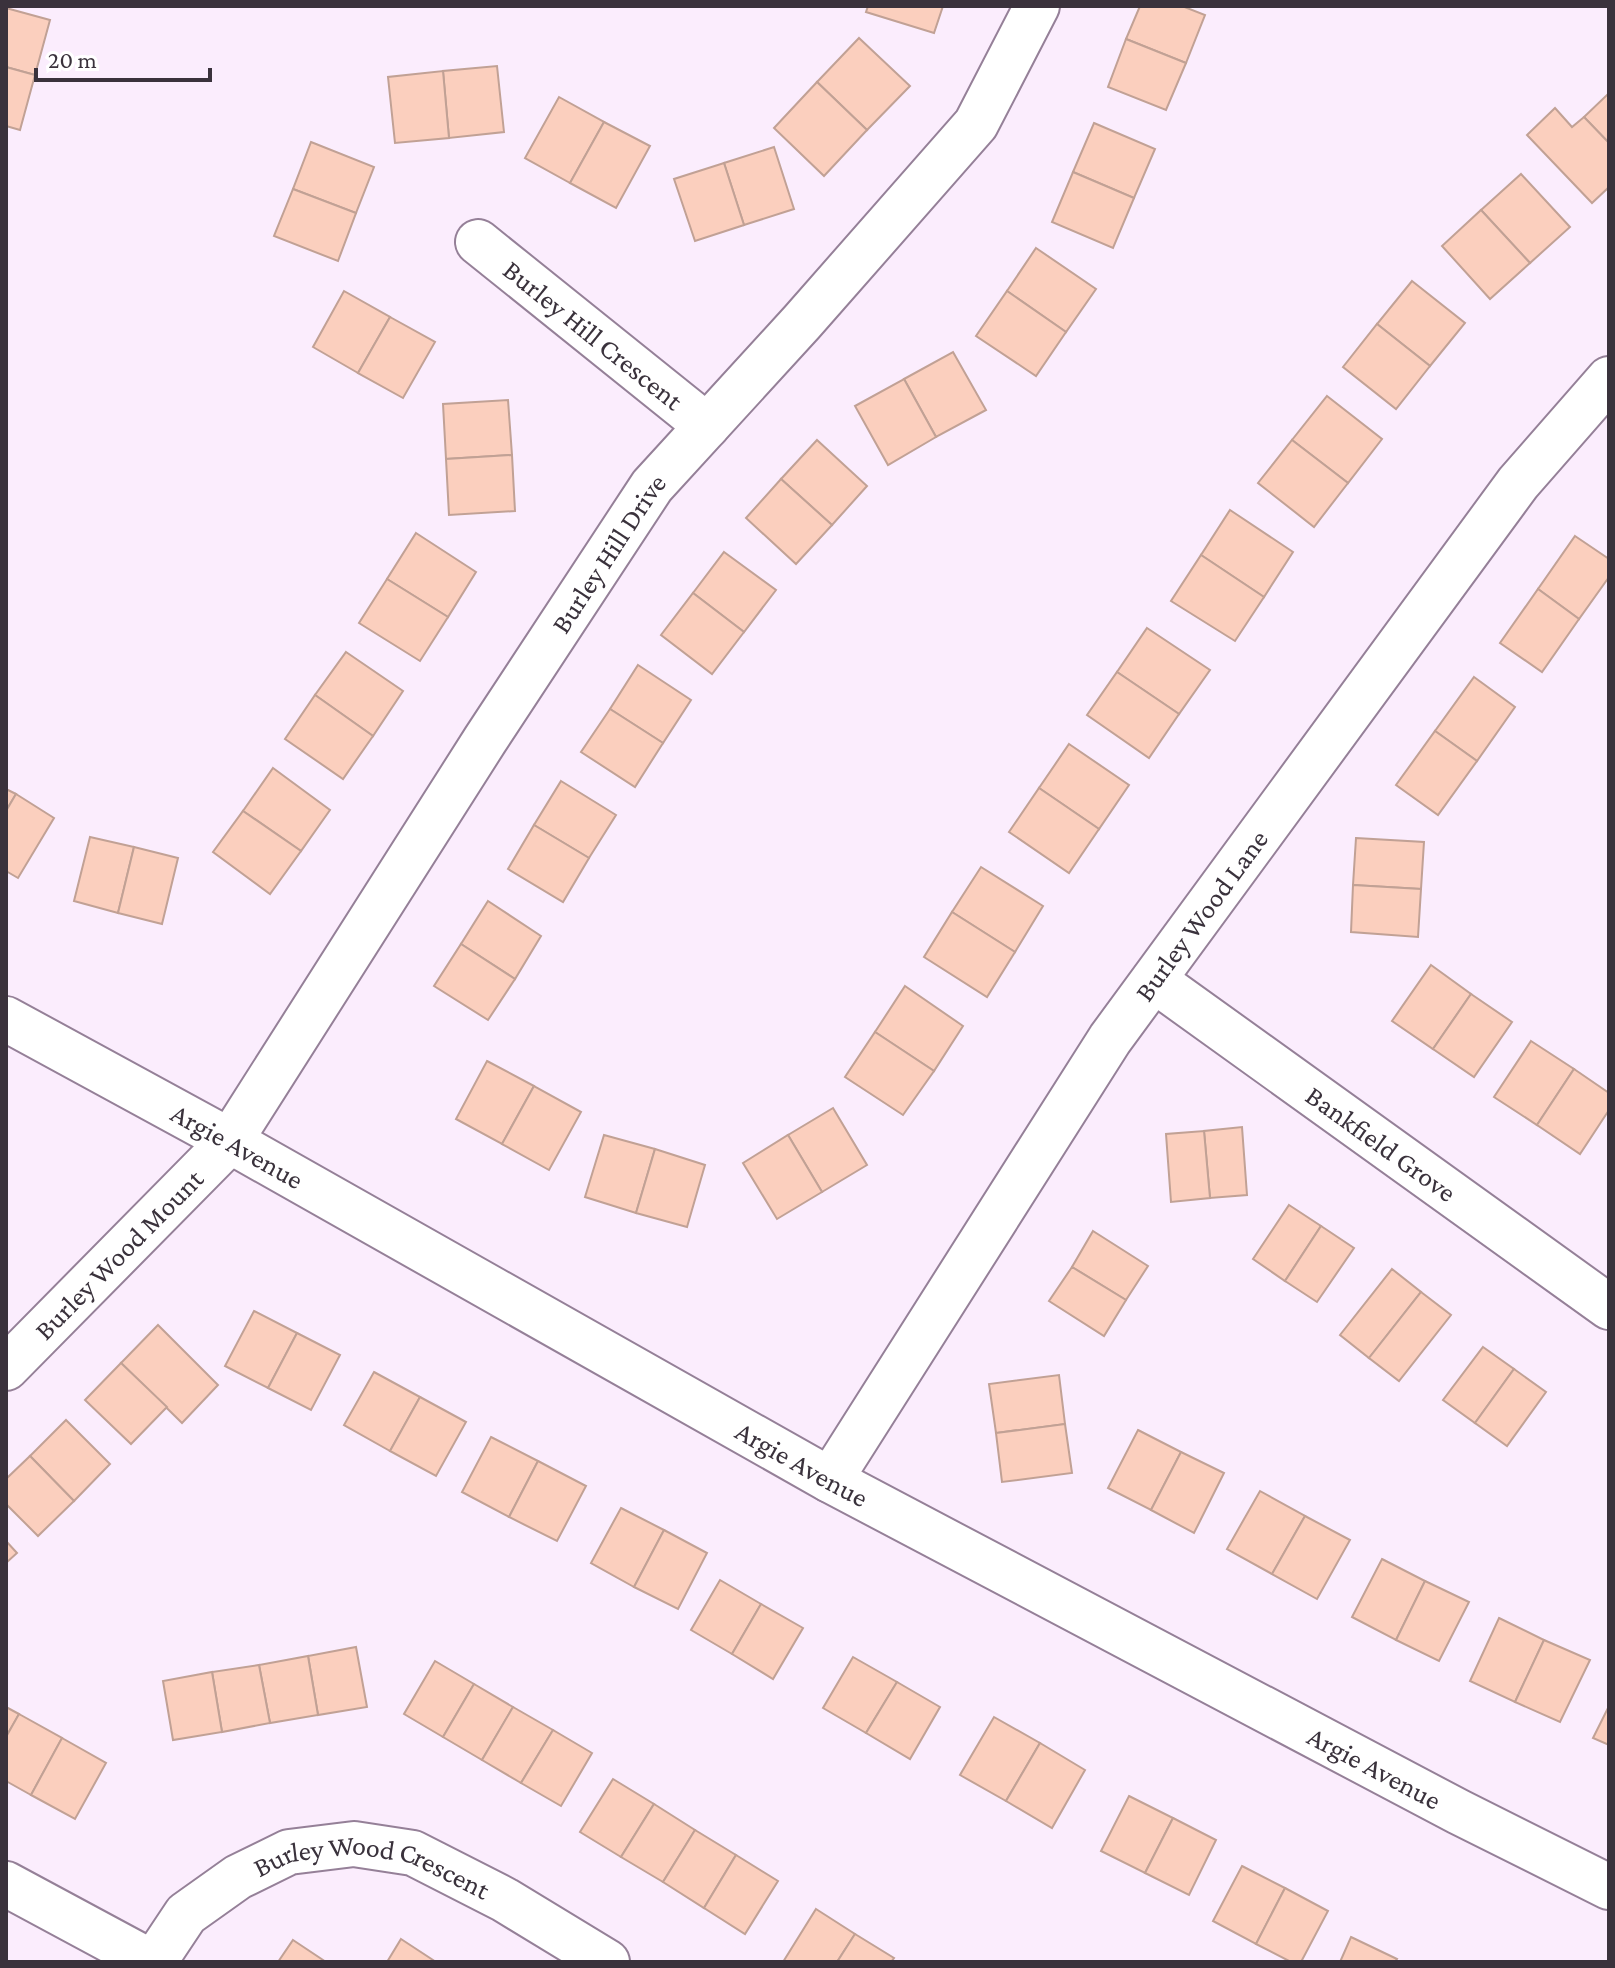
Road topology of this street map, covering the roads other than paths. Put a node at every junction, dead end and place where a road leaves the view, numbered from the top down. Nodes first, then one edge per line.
1 (1037, 6) edge
2 (478, 242) dead end
3 (1609, 379) edge
4 (707, 426) junction
5 (1154, 980) junction
6 (6, 1019) edge
7 (230, 1141) junction
8 (1609, 1307) edge
9 (6, 1368) edge
10 (830, 1480) junction
11 (6, 1884) edge
12 (1609, 1887) edge
13 (153, 1962) edge
14 (607, 1962) edge

1 - 4 street, Burley Hill Drive
2 - 4 street, Burley Hill Crescent
3 - 5 street, Burley Wood Lane
4 - 7 street, Burley Hill Drive
5 - 8 street, Bankfield Grove
5 - 10 street, Burley Wood Lane
6 - 7 street, Argie Avenue
7 - 9 street, Burley Wood Mount
7 - 10 street, Argie Avenue
10 - 12 street, Argie Avenue
11 - 13 street, Burley Wood Crescent
13 - 14 street, Burley Wood Crescent

